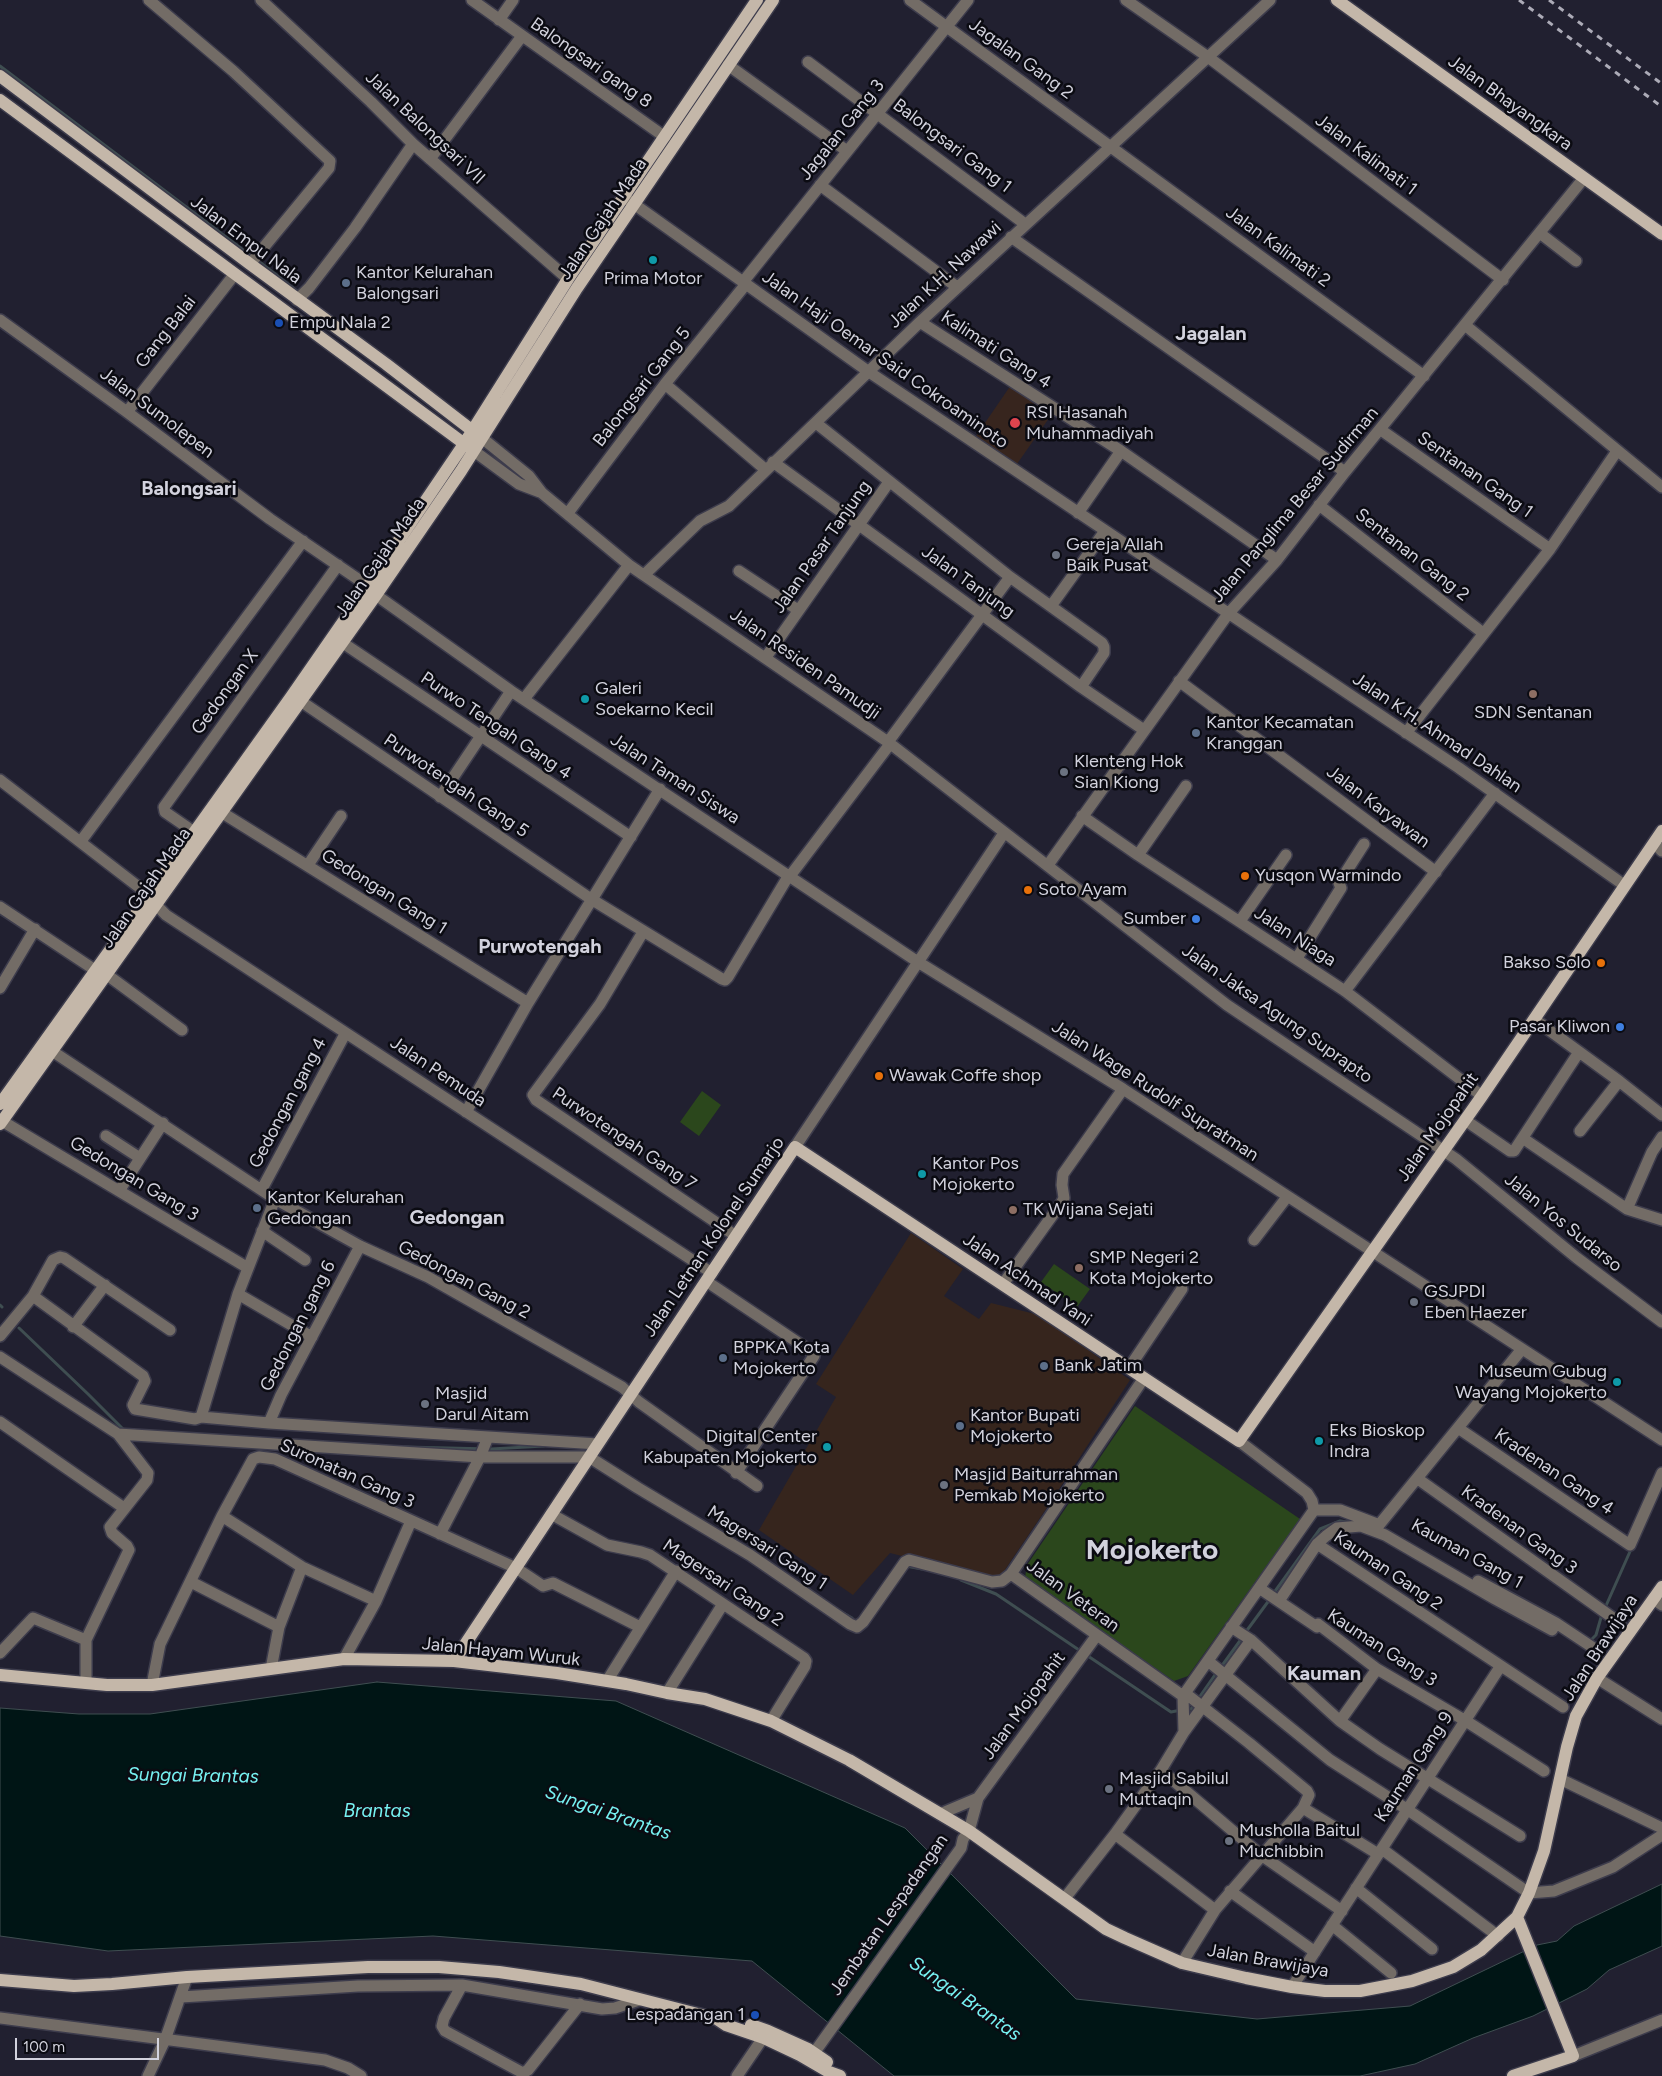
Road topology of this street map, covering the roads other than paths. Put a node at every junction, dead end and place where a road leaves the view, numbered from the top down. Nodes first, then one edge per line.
1 (150, 0) edge
2 (261, 0) edge
3 (472, 0) edge
4 (513, 0) edge
5 (757, 0) edge
6 (773, 0) edge
7 (910, 0) edge
8 (968, 0) edge
9 (1126, 0) edge
10 (1270, 0) edge
11 (1337, 0) edge
12 (499, 20) junction
13 (947, 27) junction
14 (522, 36) junction
15 (1208, 57) junction
16 (808, 62) dead end
17 (728, 65) junction
18 (0, 76) edge
19 (0, 100) edge
20 (879, 113) junction
21 (678, 128) junction
22 (665, 137) junction
23 (413, 144) junction
24 (1112, 146) junction
25 (847, 151) junction
26 (430, 159) junction
27 (1584, 178) junction
28 (820, 185) junction
29 (630, 201) junction
30 (1025, 224) junction
31 (206, 231) junction
32 (1541, 234) junction
33 (1662, 234) edge
34 (1011, 236) junction
35 (194, 245) junction
36 (1576, 261) dead end
37 (252, 262) junction
38 (234, 275) junction
39 (568, 279) junction
40 (1503, 280) junction
41 (744, 283) junction
42 (957, 287) junction
43 (297, 300) junction
44 (0, 320) edge
45 (920, 322) junction
46 (1465, 325) junction
47 (869, 372) junction
48 (1424, 376) junction
49 (665, 384) junction
50 (127, 412) junction
51 (816, 423) junction
52 (1381, 430) junction
53 (477, 435) junction
54 (469, 448) junction
55 (1121, 451) junction
56 (1617, 451) junction
57 (770, 466) junction
58 (1346, 472) junction
59 (889, 482) junction
60 (1662, 487) edge
61 (542, 493) junction
62 (1320, 505) junction
63 (568, 513) junction
64 (1078, 513) junction
65 (859, 526) junction
66 (1105, 531) junction
67 (303, 541) junction
68 (1550, 549) junction
69 (1277, 560) junction
70 (338, 565) junction
71 (628, 565) junction
72 (739, 572) dead end
73 (644, 575) junction
74 (1010, 577) junction
75 (372, 590) junction
76 (1051, 606) junction
77 (798, 610) junction
78 (983, 614) junction
79 (1228, 614) junction
80 (1483, 633) junction
81 (343, 643) junction
82 (766, 657) junction
83 (1180, 681) junction
84 (1081, 687) junction
85 (511, 691) junction
86 (524, 700) junction
87 (302, 702) junction
88 (1144, 730) junction
89 (1406, 733) junction
90 (480, 736) junction
91 (889, 743) junction
92 (0, 780) edge
93 (1186, 786) dead end
94 (660, 789) junction
95 (1495, 793) junction
96 (440, 796) junction
97 (221, 812) junction
98 (341, 816) dead end
99 (1082, 816) junction
100 (1662, 831) edge
101 (194, 832) junction
102 (1004, 833) junction
103 (631, 837) junction
104 (81, 841) junction
105 (1364, 844) dead end
106 (1658, 847) edge
107 (1138, 855) junction
108 (1286, 855) dead end
109 (308, 865) junction
110 (1048, 865) junction
111 (1436, 872) junction
112 (789, 875) junction
113 (1624, 885) junction
114 (591, 899) junction
115 (152, 900) junction
116 (0, 907) edge
117 (1240, 921) junction
118 (35, 929) junction
119 (643, 932) junction
120 (1297, 958) junction
121 (918, 962) junction
122 (104, 974) junction
123 (0, 988) edge
124 (1345, 991) junction
125 (528, 1002) junction
126 (1534, 1019) junction
127 (182, 1030) dead end
128 (345, 1034) junction
129 (52, 1051) junction
130 (1580, 1052) junction
131 (1619, 1081) junction
132 (1123, 1089) junction
133 (1482, 1096) junction
134 (0, 1104) edge
135 (466, 1112) junction
136 (1662, 1115) edge
137 (1465, 1120) junction
138 (1, 1123) edge
139 (163, 1123) junction
140 (1580, 1131) dead end
141 (106, 1136) dead end
142 (1662, 1137) edge
143 (1524, 1138) junction
144 (795, 1147) junction
145 (1444, 1150) junction
146 (140, 1158) junction
147 (262, 1189) junction
148 (119, 1191) junction
149 (1288, 1197) junction
150 (275, 1199) junction
151 (1627, 1209) junction
152 (1662, 1220) edge
153 (262, 1231) junction
154 (736, 1236) junction
155 (1254, 1240) dead end
156 (360, 1246) junction
157 (1373, 1251) junction
158 (305, 1260) dead end
159 (248, 1268) junction
160 (709, 1277) junction
161 (1002, 1284) junction
162 (105, 1285) junction
163 (1182, 1289) dead end
164 (238, 1294) junction
165 (33, 1296) junction
166 (0, 1318) edge
167 (1662, 1322) edge
168 (10, 1325) junction
169 (73, 1327) junction
170 (170, 1330) dead end
171 (0, 1336) edge
172 (312, 1337) junction
173 (1522, 1349) junction
174 (0, 1357) edge
175 (1129, 1368) junction
176 (1144, 1378) junction
177 (631, 1395) junction
178 (198, 1418) junction
179 (0, 1422) edge
180 (269, 1423) junction
181 (1458, 1428) junction
182 (401, 1431) junction
183 (118, 1434) junction
184 (184, 1439) junction
185 (1662, 1440) edge
186 (1239, 1442) junction
187 (598, 1444) junction
188 (401, 1448) junction
189 (484, 1448) junction
190 (593, 1459) junction
191 (736, 1473) junction
192 (1662, 1473) edge
193 (1418, 1479) junction
194 (757, 1486) dead end
195 (124, 1508) junction
196 (1314, 1510) junction
197 (222, 1516) junction
198 (556, 1516) junction
199 (410, 1521) junction
200 (1379, 1525) junction
201 (440, 1534) junction
202 (1317, 1544) junction
203 (302, 1567) junction
204 (516, 1568) junction
205 (676, 1571) junction
206 (1007, 1577) junction
207 (191, 1582) junction
208 (1662, 1587) edge
209 (1259, 1588) junction
210 (1497, 1595) junction
211 (1275, 1598) junction
212 (376, 1601) junction
213 (1657, 1602) edge
214 (723, 1604) junction
215 (1620, 1623) dead end
216 (279, 1627) junction
217 (640, 1627) junction
218 (1097, 1635) junction
219 (1243, 1635) junction
220 (86, 1640) junction
221 (1595, 1649) dead end
222 (0, 1653) edge
223 (344, 1659) junction
224 (454, 1661) junction
225 (1208, 1661) junction
226 (1500, 1667) junction
227 (270, 1669) junction
228 (1377, 1669) junction
229 (1222, 1672) junction
230 (0, 1675) edge
231 (1597, 1678) junction
232 (607, 1681) junction
233 (86, 1683) junction
234 (152, 1685) junction
235 (667, 1693) junction
236 (1190, 1700) junction
237 (1563, 1707) dead end
238 (773, 1718) junction
239 (1662, 1719) edge
240 (1340, 1721) junction
241 (1466, 1721) junction
242 (1184, 1732) junction
243 (1162, 1770) junction
244 (1544, 1771) dead end
245 (1429, 1779) junction
246 (1560, 1779) junction
247 (978, 1798) junction
248 (1302, 1808) junction
249 (1408, 1810) junction
250 (940, 1814) junction
251 (1662, 1828) edge
252 (1115, 1834) junction
253 (1662, 1835) edge
254 (1520, 1836) dead end
255 (962, 1841) junction
256 (1380, 1852) junction
257 (1261, 1855) junction
258 (1356, 1888) junction
259 (1230, 1891) junction
260 (1529, 1893) junction
261 (1065, 1898) junction
262 (1215, 1910) junction
263 (1342, 1911) junction
264 (1517, 1917) junction
265 (1332, 1926) junction
266 (1498, 1936) junction
267 (1432, 1949) dead end
268 (1315, 1952) junction
269 (1182, 1963) junction
270 (1391, 1973) dead end
271 (187, 1977) junction
272 (0, 1980) edge
273 (462, 1986) junction
274 (1292, 1987) junction
275 (180, 1996) junction
276 (639, 2000) junction
277 (580, 2004) junction
278 (0, 2018) edge
279 (1662, 2020) edge
280 (766, 2034) junction
281 (165, 2040) junction
282 (813, 2048) junction
283 (1573, 2056) junction
284 (148, 2076) edge
285 (361, 2076) edge
286 (737, 2076) edge
287 (840, 2076) edge
288 (1512, 2076) edge

1 - 37 street
2 - 23 street, Jalan Balongsari VII
3 - 12 street, Balongsari gang 8
4 - 12 street
5 - 21 main road, Jalan Gajah Mada
6 - 17 main road, Jalan Gajah Mada
7 - 13 street, Jagalan Gang 2
8 - 13 street, Jagalan Gang 3
9 - 15 street, Jalan Kalimati 1
10 - 15 street, Jalan K.H. Nawawi
11 - 27 main road, Jalan Bhayangkara
12 - 14 street, Balongsari gang 8
13 - 20 street, Jagalan Gang 3
13 - 24 street, Jagalan Gang 2
14 - 22 street, Balongsari gang 8
14 - 26 street
15 - 24 street, Jalan K.H. Nawawi
15 - 40 street, Jalan Kalimati 1
16 - 20 street, Balongsari Gang 1
17 - 21 main road, Jalan Gajah Mada
17 - 25 street
18 - 31 main road, Jalan Empu Nala
19 - 35 main road, Jalan Empu Nala
20 - 25 street, Jagalan Gang 3
20 - 30 street, Balongsari Gang 1
21 - 22 main road, Jalan Gajah Mada
21 - 29 main road, Jalan Gajah Mada
22 - 29 main road, Jalan Gajah Mada
23 - 26 street, Jalan Balongsari VII
23 - 43 street
24 - 30 street, Jalan K.H. Nawawi
24 - 48 street, Jalan Kalimati 2
25 - 28 street, Jagalan Gang 3
26 - 39 street, Jalan Balongsari VII
27 - 32 street, Jalan Panglima Besar Sudirman
27 - 33 main road, Jalan Bhayangkara
28 - 41 street, Jagalan Gang 3
28 - 42 street
29 - 39 main road, Jalan Gajah Mada
29 - 41 street, Jalan Haji Oemar Said Cokroaminoto
29 - 53 main road, Jalan Gajah Mada
30 - 34 street, Jalan K.H. Nawawi
31 - 35 main road
31 - 37 main road, Jalan Empu Nala
32 - 36 street
32 - 40 street, Jalan Panglima Besar Sudirman
34 - 42 street, Jalan K.H. Nawawi
34 - 58 street
35 - 38 main road, Jalan Empu Nala
37 - 43 main road, Jalan Empu Nala
38 - 50 street, Gang Balai
38 - 54 main road, Jalan Empu Nala
39 - 53 main road, Jalan Gajah Mada
40 - 46 street, Jalan Panglima Besar Sudirman
41 - 47 street, Jalan Haji Oemar Said Cokroaminoto
41 - 49 street, Balongsari Gang 5
42 - 45 street, Jalan K.H. Nawawi
43 - 53 main road, Jalan Empu Nala
44 - 50 street, Jalan Sumolepen
45 - 47 street, Jalan K.H. Nawawi
45 - 55 street, Kalimati Gang 4
46 - 48 street, Jalan Panglima Besar Sudirman
46 - 56 street
47 - 51 street, Jalan K.H. Nawawi
47 - 64 street, Jalan Haji Oemar Said Cokroaminoto
48 - 52 street, Jalan Panglima Besar Sudirman
49 - 57 street, Jalan Tanjung
49 - 63 street, Balongsari Gang 5
50 - 67 street, Jalan Sumolepen
51 - 57 street, Jalan K.H. Nawawi
51 - 59 street
52 - 58 street, Jalan Panglima Besar Sudirman
52 - 68 street, Sentanan Gang 1
53 - 54 main road, Jalan Gajah Mada
53 - 61 street, Jalan Residen Pamudji
54 - 61 street, Jalan Residen Pamudji
54 - 75 main road, Jalan Gajah Mada
55 - 64 street
55 - 69 street, Kalimati Gang 4
56 - 60 street
56 - 68 street
57 - 65 street, Jalan Tanjung
57 - 73 street, Jalan K.H. Nawawi
58 - 62 street, Jalan Panglima Besar Sudirman
59 - 65 street, Jalan Pasar Tanjung
59 - 74 street
61 - 63 street, Jalan Residen Pamudji
62 - 69 street, Jalan Panglima Besar Sudirman
62 - 80 street, Sentanan Gang 2
63 - 71 street, Jalan Residen Pamudji
64 - 66 street, Jalan Haji Oemar Said Cokroaminoto
65 - 77 street, Jalan Pasar Tanjung
65 - 78 street, Jalan Tanjung
66 - 76 street
66 - 79 street, Jalan Haji Oemar Said Cokroaminoto
67 - 70 street, Jalan Sumolepen
67 - 104 street
68 - 80 street
69 - 79 street, Jalan Panglima Besar Sudirman
70 - 75 street, Jalan Sumolepen
70 - 101 street, Gedongan X
71 - 73 street, Jalan Residen Pamudji
71 - 86 street
72 - 77 street
73 - 82 street, Jalan Residen Pamudji
74 - 76 street
74 - 78 street
75 - 81 main road, Jalan Gajah Mada
75 - 85 street, Jalan Taman Siswa
75 - 101 main road, Jalan Gajah Mada
76 - 84 street
77 - 82 street, Jalan Pasar Tanjung
78 - 84 street, Jalan Tanjung
78 - 91 street
79 - 83 street, Jalan Panglima Besar Sudirman
79 - 89 street, Jalan K.H. Ahmad Dahlan
80 - 89 street
81 - 87 main road, Jalan Gajah Mada
81 - 90 street, Purwo Tengah Gang 4
82 - 91 street, Jalan Residen Pamudji
83 - 88 street, Jalan Panglima Besar Sudirman
83 - 111 street, Jalan Karyawan
84 - 88 street, Jalan Tanjung
85 - 86 street, Jalan Taman Siswa
85 - 90 street
86 - 94 street, Jalan Taman Siswa
87 - 96 street, Purwotengah Gang 5
87 - 97 main road, Jalan Gajah Mada
88 - 99 street, Jalan Panglima Besar Sudirman
89 - 95 street, Jalan K.H. Ahmad Dahlan
90 - 96 street
90 - 103 street, Purwo Tengah Gang 4
91 - 102 street, Jalan Residen Pamudji
91 - 112 street
92 - 104 street, Jalan Pemuda
93 - 107 street
94 - 103 street
94 - 112 street, Jalan Taman Siswa
95 - 111 street
95 - 113 street, Jalan K.H. Ahmad Dahlan
96 - 114 street, Purwotengah Gang 5
97 - 109 street, Gedongan Gang 1
97 - 115 main road, Jalan Gajah Mada
98 - 109 street
99 - 107 street, Jalan Niaga
99 - 110 street, Jalan Panglima Besar Sudirman
100 - 106 main road, Jalan Mojopahit
101 - 115 main road, Jalan Gajah Mada
102 - 110 street, Jalan Residen Pamudji
102 - 121 street, Jalan Letnan Kolonel Sumarjo
103 - 114 street
104 - 115 street, Jalan Pemuda
105 - 120 street
106 - 113 main road, Jalan Mojopahit
107 - 117 street, Jalan Niaga
108 - 117 street
109 - 125 street, Gedongan Gang 1
110 - 145 street, Jalan Jaksa Agung Suprapto
111 - 124 street
112 - 119 street, Purwotengah Gang 5
112 - 121 street, Jalan Taman Siswa
113 - 126 main road, Jalan Mojopahit
114 - 119 street, Purwotengah Gang 5
114 - 125 street
115 - 122 main road, Jalan Gajah Mada
115 - 128 street, Jalan Pemuda
116 - 118 street
117 - 120 street, Jalan Niaga
118 - 122 street
118 - 123 street
119 - 154 street, Purwotengah Gang 7
120 - 124 street, Jalan Niaga
121 - 132 street, Jalan Wage Rudolf Supratman
121 - 144 street, Jalan Letnan Kolonel Sumarjo
122 - 127 street
122 - 129 main road, Jalan Gajah Mada
122 - 134 main road, Jalan Gajah Mada
124 - 133 street, Jalan Niaga
125 - 135 street
126 - 130 street
126 - 133 main road, Jalan Mojopahit
128 - 135 street, Jalan Pemuda
128 - 147 street, Gedongan gang 4
129 - 138 main road, Jalan Gajah Mada
129 - 139 street, Gedongan Gang 2
130 - 131 street
130 - 143 street
131 - 136 street
131 - 140 street
132 - 149 street, Jalan Wage Rudolf Supratman
132 - 161 street
133 - 137 main road, Jalan Mojopahit
135 - 160 street, Jalan Pemuda
137 - 143 street
137 - 145 main road, Jalan Mojopahit
138 - 148 street, Gedongan Gang 3
139 - 146 street
139 - 147 street, Gedongan Gang 2
141 - 146 street
142 - 151 street
143 - 151 street
144 - 154 main road, Jalan Letnan Kolonel Sumarjo
144 - 161 main road, Jalan Achmad Yani
145 - 157 main road, Jalan Mojopahit
145 - 167 street, Jalan Yos Sudarso
146 - 148 street
147 - 150 street, Gedongan Gang 2
148 - 159 street, Gedongan Gang 3
149 - 155 street
149 - 157 street, Jalan Wage Rudolf Supratman
150 - 153 street
150 - 156 street, Gedongan Gang 2
151 - 152 street
153 - 158 street
153 - 159 street
154 - 160 main road, Jalan Letnan Kolonel Sumarjo
156 - 172 street, Gedongan gang 6
156 - 177 street, Gedongan Gang 2
157 - 173 street, Jalan Wage Rudolf Supratman
157 - 186 main road, Jalan Mojopahit
159 - 164 street
160 - 177 main road, Jalan Letnan Kolonel Sumarjo
160 - 191 street, Jalan Pemuda
161 - 175 main road, Jalan Achmad Yani
162 - 165 street
162 - 169 street
162 - 170 street
163 - 175 street
164 - 172 street
164 - 178 street
165 - 168 street
165 - 169 street
166 - 168 street
168 - 171 street
169 - 178 street
172 - 180 street, Gedongan gang 6
173 - 181 street
173 - 185 street, Jalan Wage Rudolf Supratman
174 - 183 street
175 - 176 main road, Jalan Achmad Yani
176 - 186 main road, Jalan Achmad Yani
176 - 206 street, Jalan Veteran
177 - 187 main road, Jalan Letnan Kolonel Sumarjo
177 - 191 street, Gedongan Gang 2
178 - 180 street
178 - 184 street
179 - 195 street
180 - 182 street
181 - 192 street, Kradenan Gang 4
181 - 193 street
182 - 188 street
182 - 189 street
183 - 184 street
183 - 195 street
184 - 188 street
186 - 196 street
187 - 189 street
187 - 190 main road, Jalan Letnan Kolonel Sumarjo
188 - 189 street
189 - 190 street
189 - 201 street
190 - 198 main road, Jalan Letnan Kolonel Sumarjo
190 - 206 street, Magersari Gang 1
191 - 194 street, Gedongan Gang 2
193 - 200 street
193 - 215 street, Kradenan Gang 3
195 - 220 street
196 - 200 street, Kauman Gang 1
196 - 209 street
197 - 199 street, Suronatan Gang 3
197 - 203 street
197 - 207 street, Suronatan Gang 3
198 - 204 main road, Jalan Letnan Kolonel Sumarjo
198 - 205 street, Magersari Gang 2
199 - 201 street, Suronatan Gang 3
199 - 212 street
200 - 210 street, Kauman Gang 1
201 - 204 street, Suronatan Gang 3
202 - 210 street, Kauman Gang 2
202 - 211 street
202 - 226 street, Kauman Gang 2
203 - 212 street
203 - 216 street
204 - 217 street, Suronatan Gang 3
204 - 224 main road, Jalan Letnan Kolonel Sumarjo
205 - 214 street, Magersari Gang 2
205 - 217 street
206 - 218 street, Jalan Veteran
207 - 216 street
207 - 234 street, Suronatan Gang 3
208 - 213 main road, Jalan Brawijaya
209 - 211 street, Kauman Gang 3
209 - 219 street
210 - 221 street, Kauman Gang 2
211 - 228 street, Kauman Gang 3
212 - 223 street
213 - 231 main road, Jalan Brawijaya
214 - 235 street
214 - 238 street, Magersari Gang 2
216 - 227 street
217 - 232 street
218 - 236 street, Jalan Veteran
218 - 247 street, Jalan Mojopahit
219 - 225 street
219 - 229 street
219 - 240 street
220 - 222 street
220 - 233 street
223 - 224 main road, Jalan Hayam Wuruk
223 - 227 main road, Jalan Hayam Wuruk
224 - 232 main road, Jalan Hayam Wuruk
225 - 229 street
225 - 236 street
226 - 237 street, Kauman Gang 2
226 - 241 street, Kauman Gang 9
227 - 234 main road, Jalan Hayam Wuruk
228 - 240 street
228 - 241 street, Kauman Gang 3
229 - 236 street
229 - 249 street
230 - 233 main road, Jalan Hayam Wuruk
231 - 239 street
231 - 246 main road, Jalan Brawijaya
232 - 235 main road, Jalan Hayam Wuruk
233 - 234 main road, Jalan Hayam Wuruk
235 - 238 main road, Jalan Hayam Wuruk
236 - 242 street
236 - 242 street
236 - 248 street, Jalan Veteran
238 - 250 main road, Jalan Hayam Wuruk
240 - 245 street
241 - 244 street, Kauman Gang 3
241 - 245 street, Kauman Gang 9
242 - 243 street
243 - 252 street
243 - 257 street
245 - 249 street, Kauman Gang 9
245 - 254 street
246 - 251 street
246 - 260 main road, Jalan Brawijaya
247 - 250 street
247 - 255 street, Jalan Mojopahit
248 - 256 street
248 - 257 street
249 - 256 street, Kauman Gang 9
249 - 260 street
250 - 255 main road, Jalan Brawijaya
252 - 261 street
252 - 262 street
253 - 260 street
255 - 261 main road, Jalan Brawijaya
255 - 282 street, Jembatan Lespadangan
256 - 258 street, Kauman Gang 9
256 - 266 street
257 - 259 street
257 - 263 street
258 - 263 street, Kauman Gang 9
258 - 267 street
259 - 262 street
259 - 268 street
260 - 264 main road, Jalan Brawijaya
261 - 269 main road, Jalan Brawijaya
262 - 269 street
263 - 265 street, Kauman Gang 9
264 - 266 main road, Jalan Brawijaya
264 - 283 main road
265 - 268 street, Kauman Gang 9
265 - 270 street
266 - 274 main road, Jalan Brawijaya
268 - 274 street, Kauman Gang 9
269 - 274 main road, Jalan Brawijaya
271 - 272 main road
271 - 275 street
271 - 276 main road
273 - 275 street
273 - 277 street
273 - 277 street
275 - 281 street
276 - 277 street
276 - 280 main road
278 - 281 street
279 - 283 street
280 - 282 main road
280 - 286 street
280 - 287 main road
281 - 284 street
281 - 285 street
282 - 287 main road
283 - 288 main road

